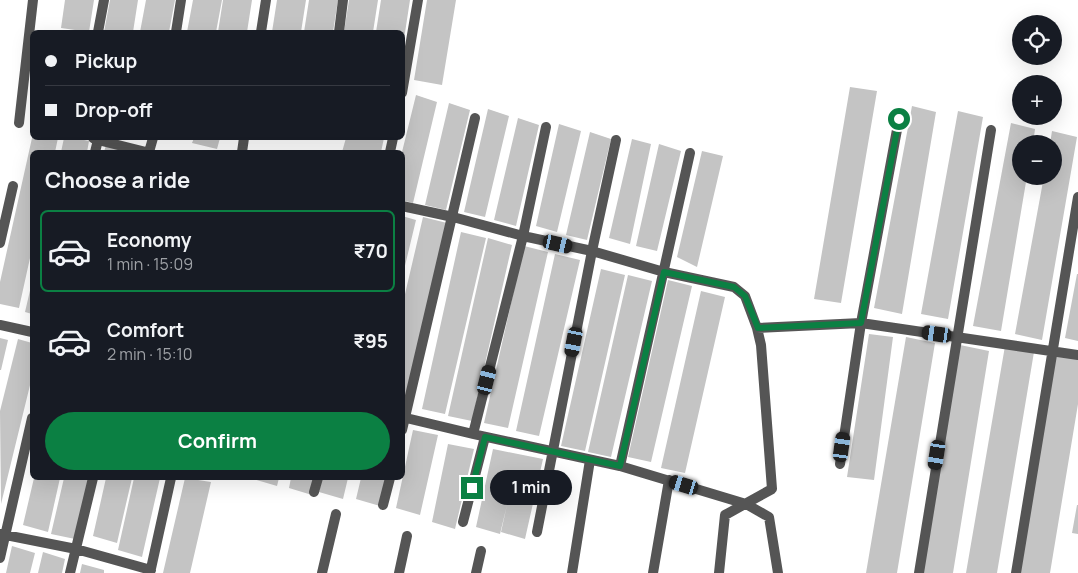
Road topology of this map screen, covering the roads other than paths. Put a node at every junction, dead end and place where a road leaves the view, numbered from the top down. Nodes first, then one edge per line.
1 (33, 0) edge
2 (104, 0) edge
3 (181, 0) edge
4 (266, 0) edge
5 (343, 0) edge
6 (418, 0) edge
7 (98, 30) edge
8 (176, 30) edge
9 (262, 30) edge
10 (338, 30) edge
11 (405, 76) edge
12 (474, 118) dead end
13 (899, 119) dead end
14 (19, 123) dead end
15 (546, 127) dead end
16 (991, 130) dead end
17 (99, 140) edge
18 (616, 140) dead end
19 (140, 150) edge
20 (690, 153) dead end
21 (13, 186) dead end
22 (1078, 196) edge
23 (405, 207) edge
24 (453, 217) junction
25 (523, 236) junction
26 (0, 243) edge
27 (592, 252) junction
28 (664, 272) junction
29 (861, 323) junction
30 (0, 325) edge
31 (758, 328) junction
32 (30, 332) edge
33 (956, 337) junction
34 (1052, 351) junction
35 (1078, 355) edge
36 (405, 413) edge
37 (405, 417) edge
38 (30, 426) edge
39 (473, 434) junction
40 (485, 437) junction
41 (552, 451) junction
42 (590, 460) junction
43 (840, 464) dead end
44 (620, 466) junction
45 (93, 480) edge
46 (171, 480) edge
47 (317, 480) edge
48 (389, 480) edge
49 (669, 480) junction
50 (314, 492) dead end
51 (746, 504) junction
52 (382, 505) dead end
53 (336, 514) dead end
54 (463, 522) dead end
55 (537, 532) dead end
56 (3, 535) edge
57 (407, 536) dead end
58 (76, 550) junction
59 (481, 551) dead end
60 (0, 558) edge
61 (150, 571) edge
62 (70, 573) edge
63 (322, 573) edge
64 (399, 573) edge
65 (476, 573) edge
66 (572, 573) edge
67 (653, 573) edge
68 (719, 573) edge
69 (778, 573) edge
70 (919, 573) edge
71 (1016, 573) edge

1 - 14 street
2 - 7 street
3 - 8 street
4 - 9 street
5 - 10 street
6 - 11 street
12 - 24 street
13 - 29 street
15 - 25 street
16 - 33 street
17 - 19 street
18 - 27 street
20 - 28 street
21 - 26 street
22 - 34 street
23 - 24 street
24 - 25 street
24 - 36 street
25 - 27 street
25 - 39 street
27 - 28 street
27 - 41 street
28 - 31 street
28 - 44 street
29 - 31 street
29 - 33 street
29 - 43 street
30 - 32 street
31 - 51 street
33 - 34 street
33 - 70 street
34 - 35 street
34 - 71 street
37 - 39 street
38 - 56 street
39 - 40 street
40 - 41 street
40 - 54 street
41 - 42 street
41 - 55 street
42 - 44 street
42 - 66 street
44 - 49 street
45 - 58 street
46 - 61 street
47 - 50 street
48 - 52 street
49 - 51 street
49 - 67 street
51 - 68 street
51 - 69 street
53 - 63 street
56 - 58 street
56 - 60 street
57 - 64 street
58 - 61 street
58 - 62 street
59 - 65 street

